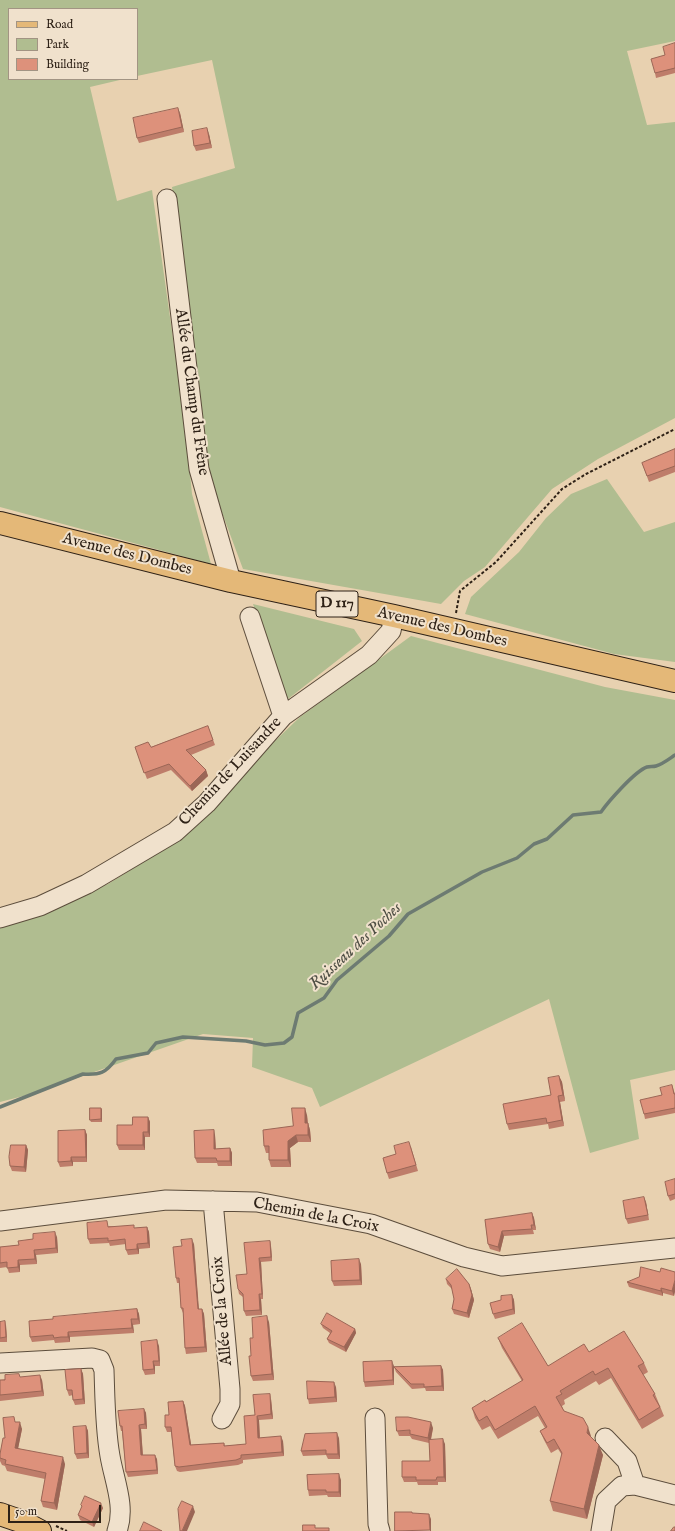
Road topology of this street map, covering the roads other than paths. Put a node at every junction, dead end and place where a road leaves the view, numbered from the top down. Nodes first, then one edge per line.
1 (167, 199) dead end
2 (0, 523) edge
3 (231, 581) junction
4 (394, 616) junction
5 (250, 617) dead end
6 (675, 681) edge
7 (283, 716) junction
8 (0, 918) edge
9 (213, 1201) junction
10 (0, 1221) edge
11 (675, 1248) edge
12 (0, 1363) edge
13 (375, 1418) dead end
14 (222, 1419) dead end
15 (605, 1438) dead end
16 (635, 1485) junction
17 (675, 1494) edge
18 (0, 1514) edge
19 (40, 1531) edge
20 (117, 1531) edge
21 (380, 1531) edge
22 (601, 1531) edge

1 - 3 street, Allée du Champ du Frêne
2 - 3 main road, Avenue des Dombes / D 117
3 - 4 main road, Avenue des Dombes / D 117
4 - 6 main road, Avenue des Dombes / D 117
4 - 7 street, Chemin de Luisandre
5 - 7 street
7 - 8 street, Chemin de Luisandre
9 - 10 street, Chemin de la Croix
9 - 11 street, Chemin de la Croix
9 - 14 street, Allée de la Croix
12 - 20 street
13 - 21 street
15 - 16 street
16 - 17 street
16 - 22 street
18 - 19 main road

